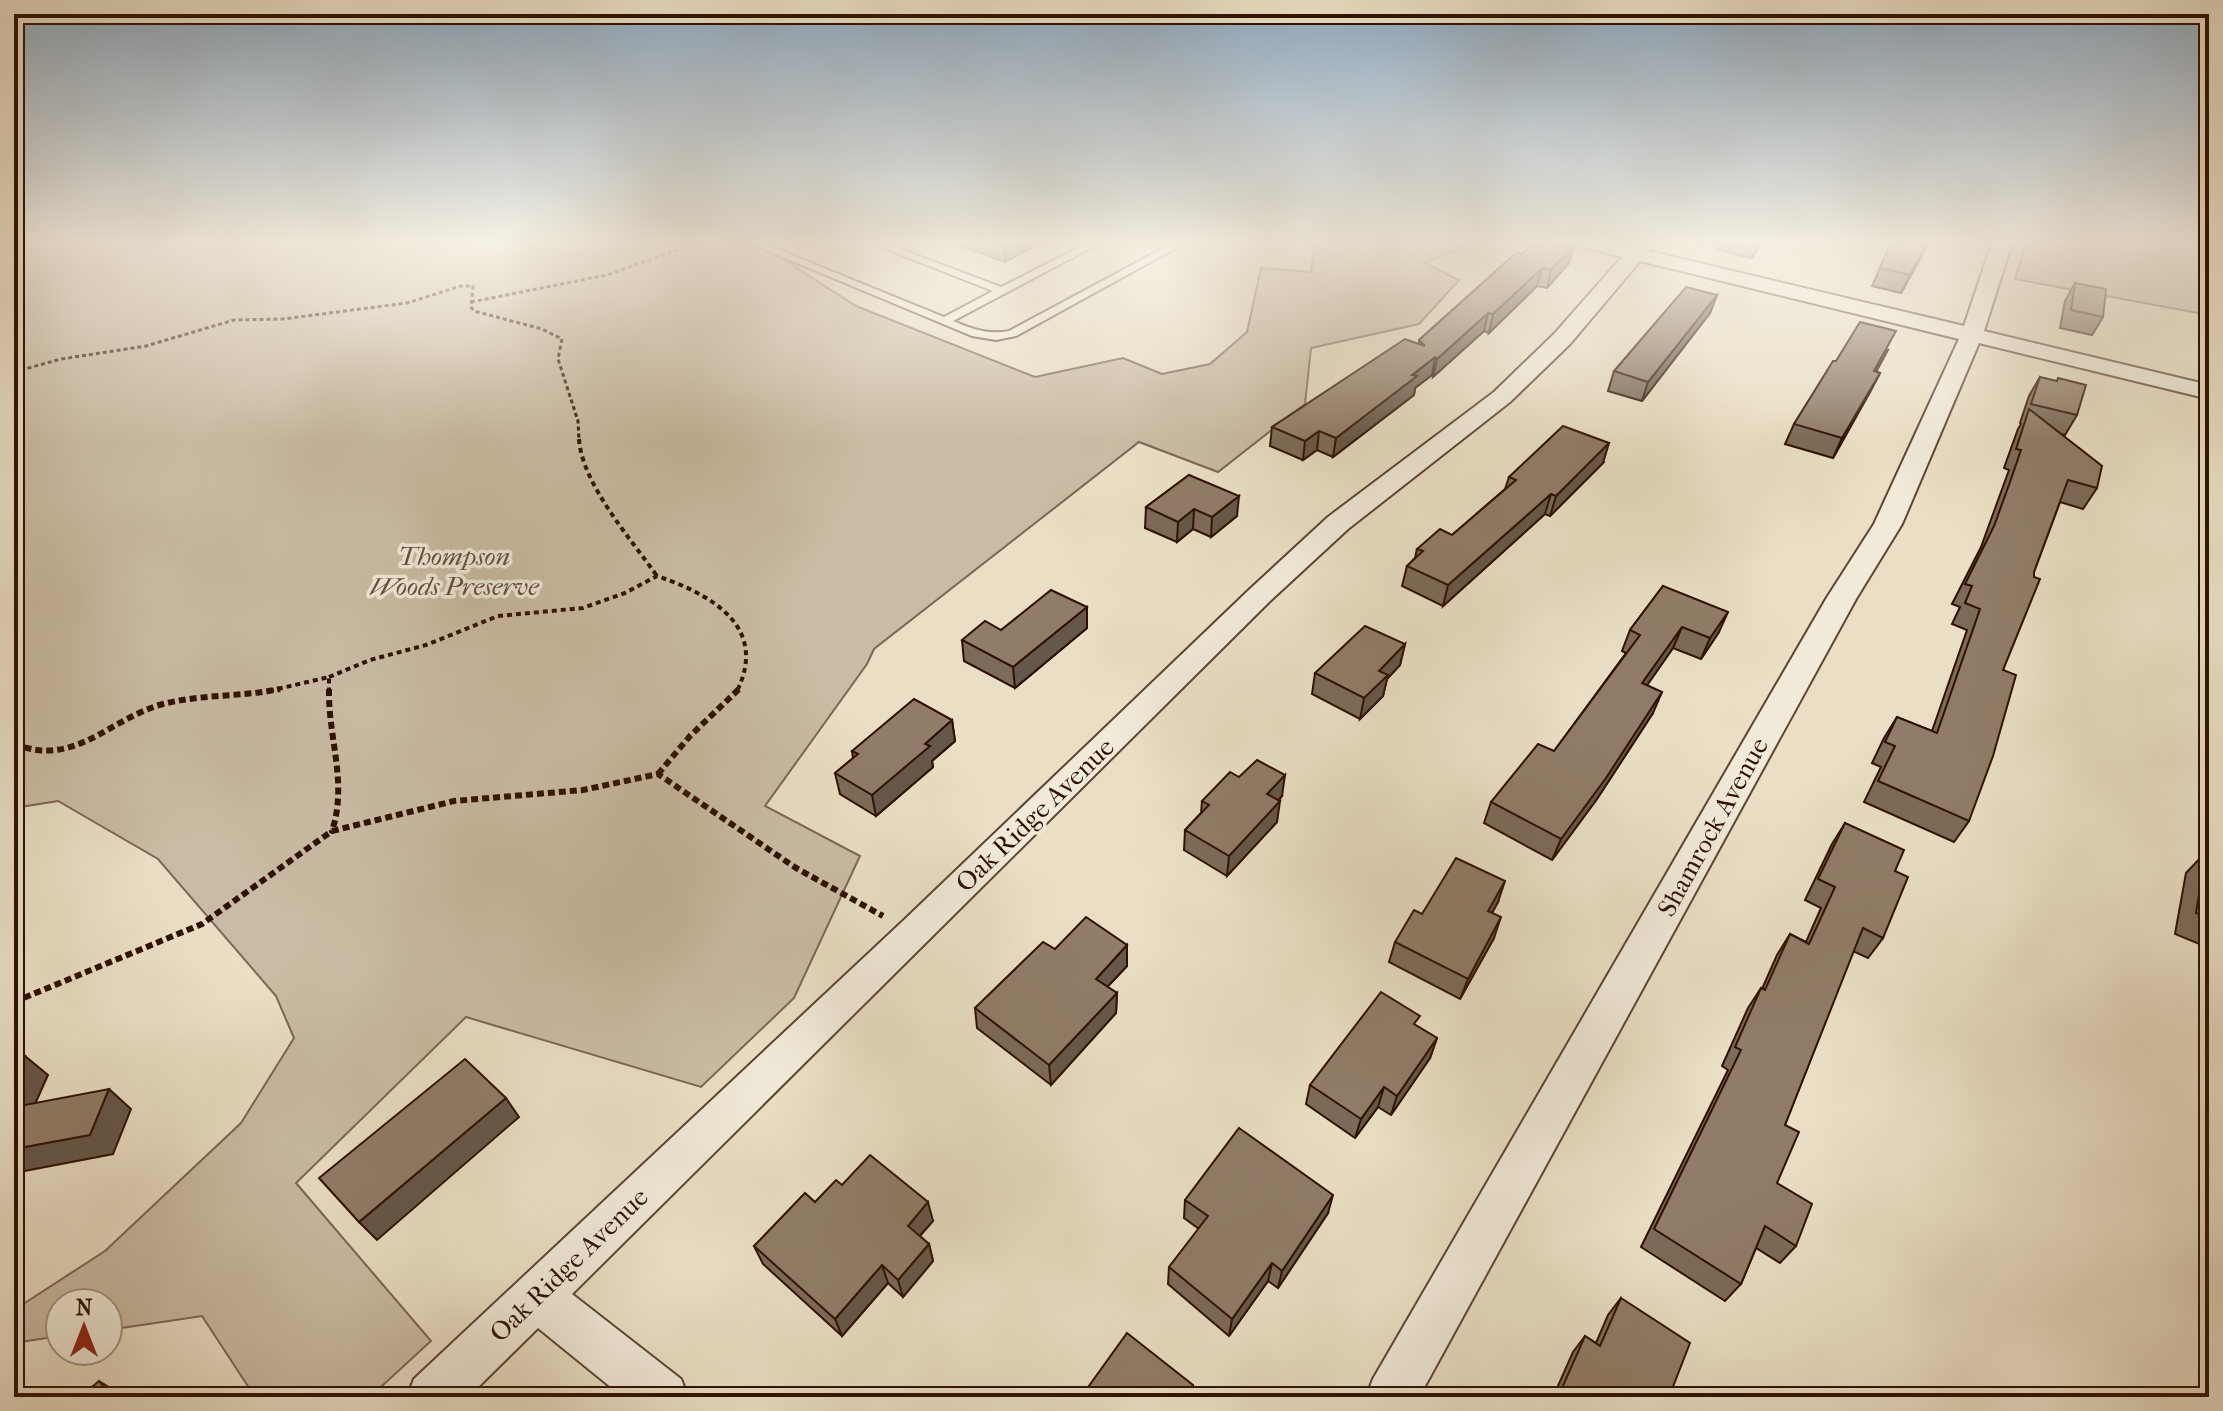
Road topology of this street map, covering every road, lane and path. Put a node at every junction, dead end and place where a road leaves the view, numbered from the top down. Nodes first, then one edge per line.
1 (362, 309) edge
2 (473, 309) edge
3 (914, 309) edge
4 (967, 309) edge
5 (1058, 309) edge
6 (1588, 309) edge
7 (1871, 309) edge
8 (1981, 309) edge
9 (944, 321) junction
10 (1972, 335) junction
11 (14, 372) edge
12 (2209, 392) edge
13 (657, 576) junction
14 (329, 677) junction
15 (14, 744) edge
16 (658, 774) junction
17 (332, 831) junction
18 (916, 932) junction
19 (14, 1002) edge
20 (536, 1296) junction
21 (432, 1397) edge
22 (663, 1397) edge
23 (1391, 1397) edge

1 - 11 path
2 - 13 path
3 - 9 lane
4 - 9 lane
5 - 9 lane
6 - 18 street, Oak Ridge Avenue
7 - 10 street
8 - 10 street, Shamrock Avenue
10 - 12 street
10 - 23 street, Shamrock Avenue
13 - 14 path
13 - 16 path
14 - 15 path
14 - 17 path
16 - 17 path
16 - 18 path
17 - 19 path
18 - 20 street, Oak Ridge Avenue
20 - 21 street, Oak Ridge Avenue
20 - 22 street

